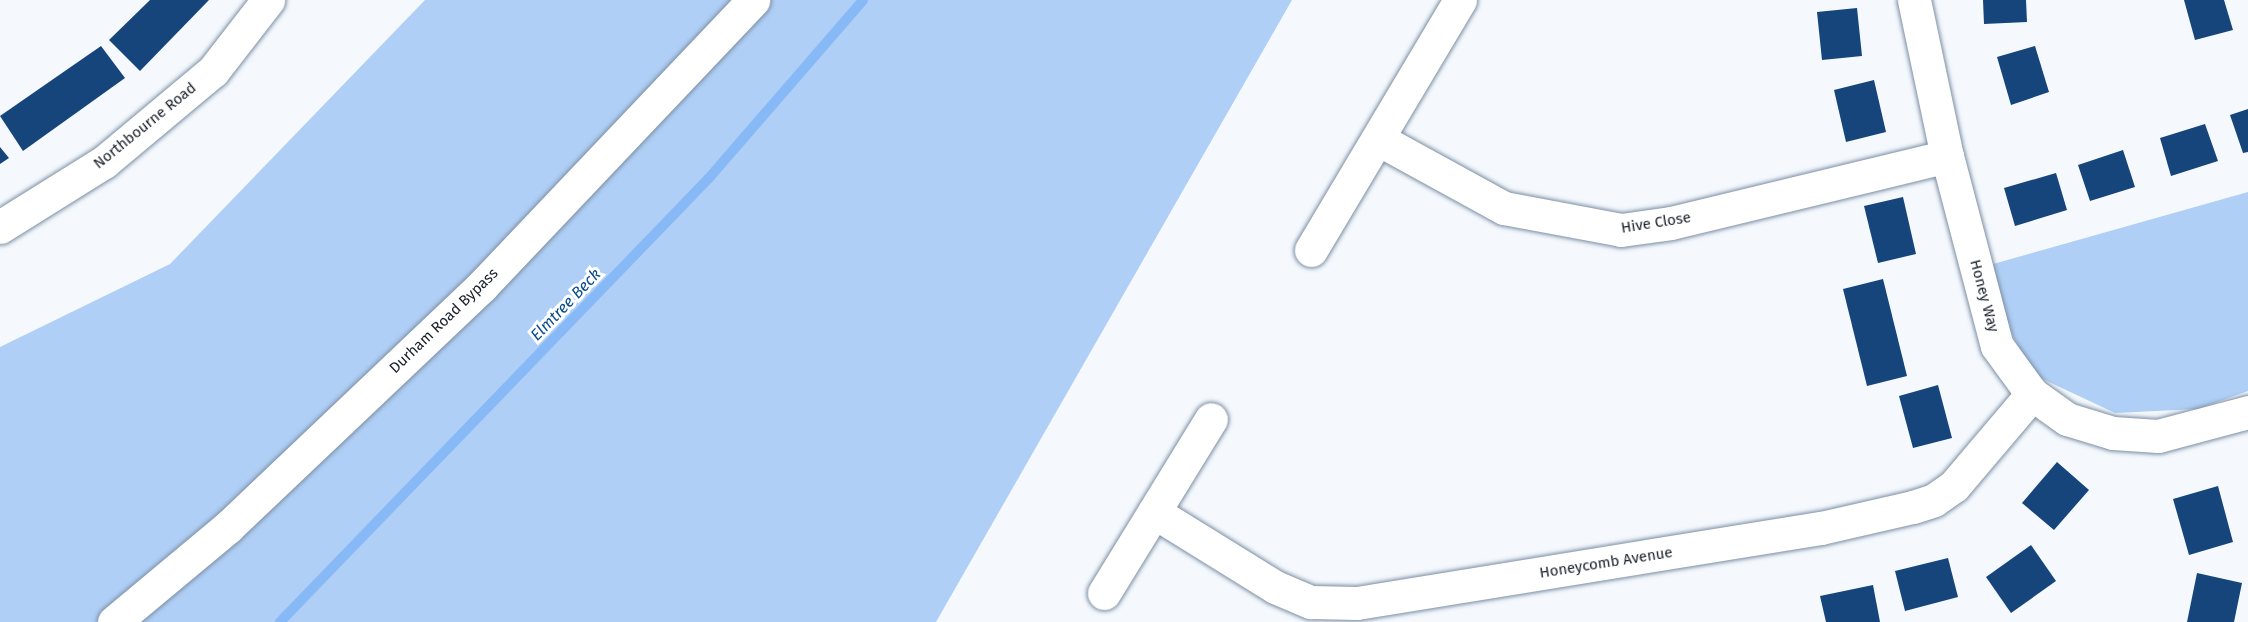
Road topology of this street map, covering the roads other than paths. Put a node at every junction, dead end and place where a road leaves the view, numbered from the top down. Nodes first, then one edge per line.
1 (268, 0) edge
2 (753, 0) edge
3 (1460, 0) edge
4 (1914, 0) edge
5 (1378, 139) junction
6 (1947, 156) junction
7 (0, 227) edge
8 (1311, 250) dead end
9 (2032, 394) junction
10 (2247, 415) edge
11 (1211, 419) dead end
12 (1154, 512) junction
13 (1104, 593) dead end
14 (114, 622) edge

1 - 7 street, Northbourne Road
2 - 14 street, Durham Road Bypass
3 - 5 street
4 - 6 street, Honey Way
5 - 6 street, Hive Close
5 - 8 street
6 - 9 street, Honey Way
9 - 10 street, Honey Way
9 - 12 street, Honeycomb Avenue
11 - 12 street
12 - 13 street

